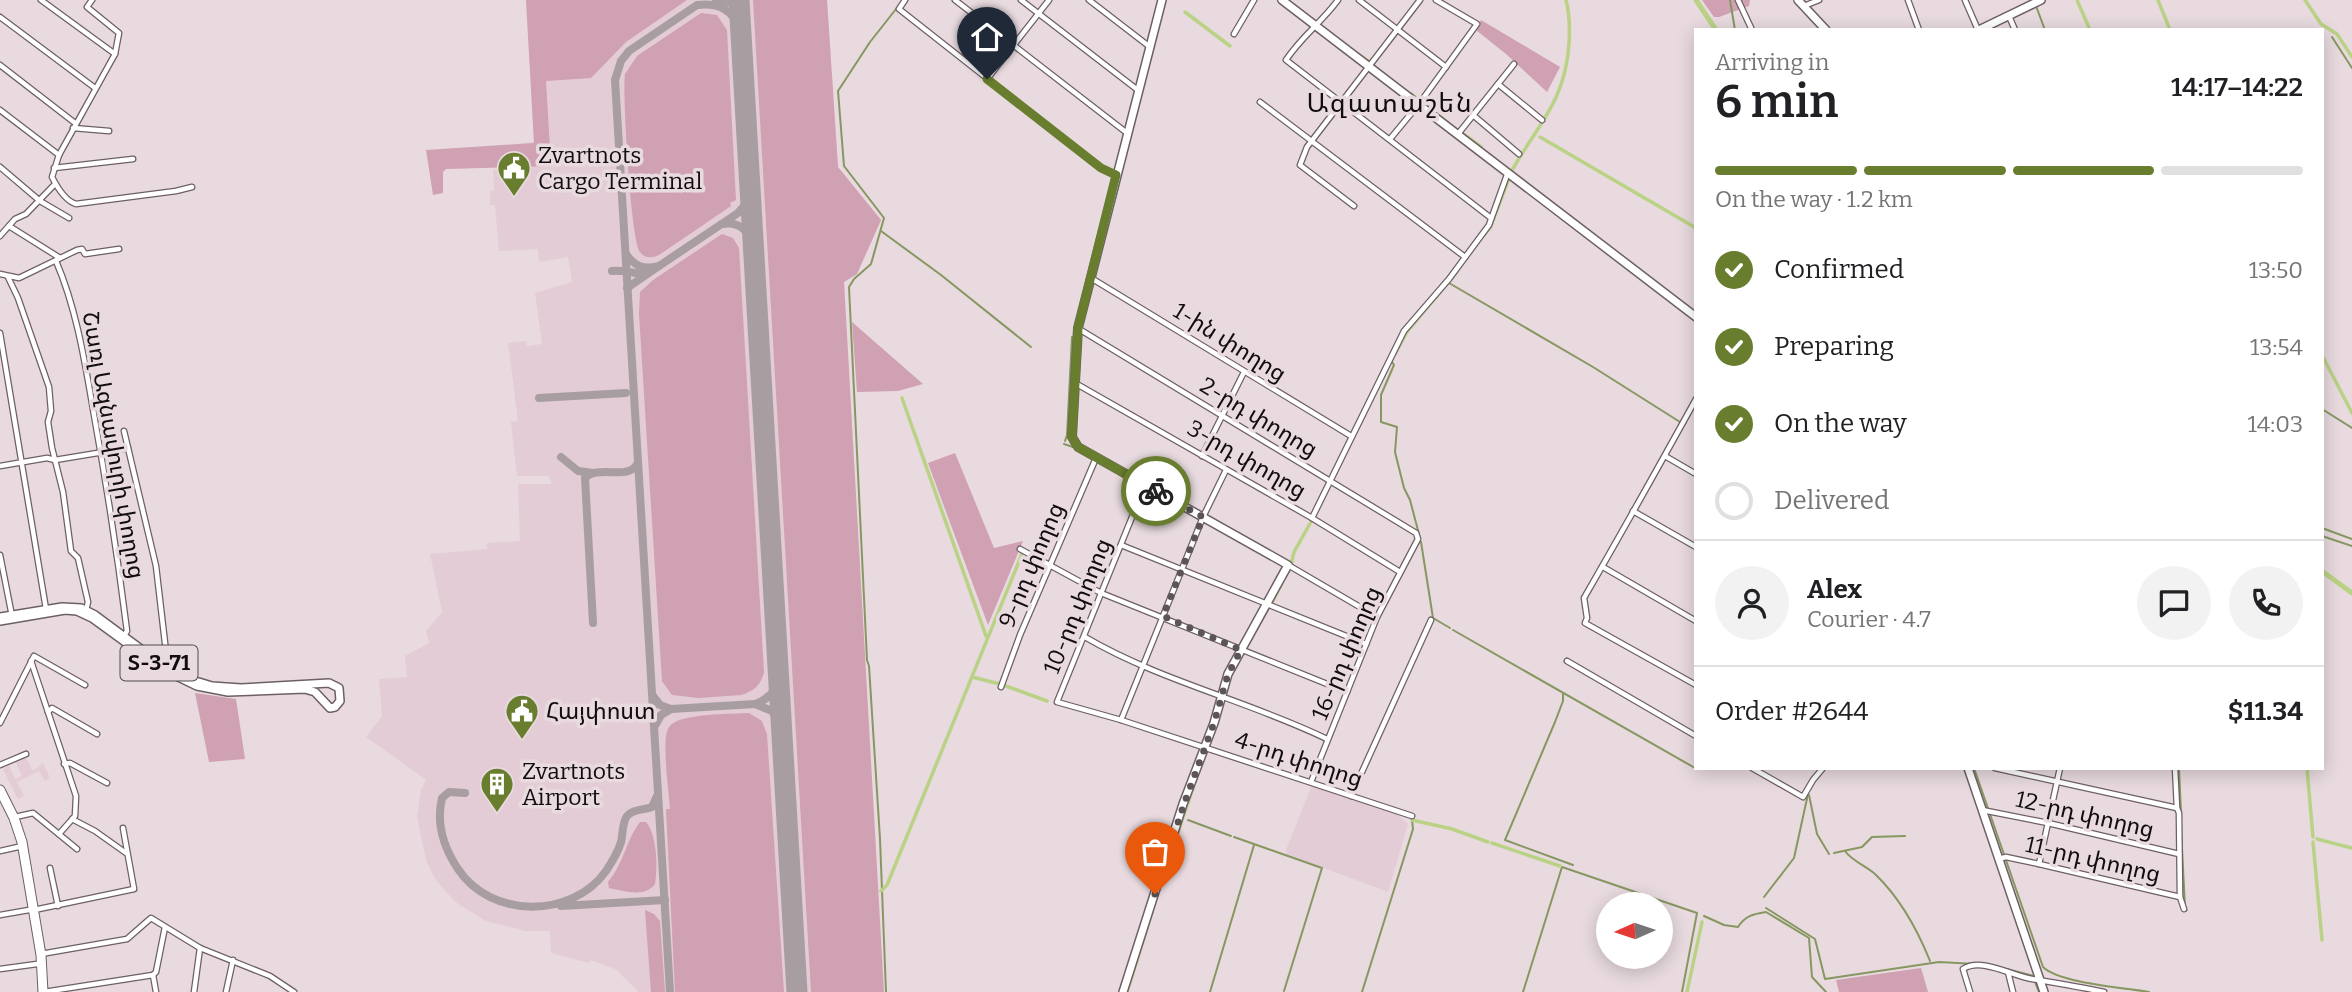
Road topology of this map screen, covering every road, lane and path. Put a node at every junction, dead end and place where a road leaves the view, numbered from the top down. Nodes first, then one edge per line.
1 (41, 0) edge
2 (92, 0) edge
3 (905, 0) edge
4 (955, 0) edge
5 (1021, 0) edge
6 (1049, 0) edge
7 (1089, 0) edge
8 (1254, 0) edge
9 (1282, 0) edge
10 (1338, 0) edge
11 (1359, 0) edge
12 (1420, 0) edge
13 (1436, 0) edge
14 (1738, 0) edge
15 (1819, 0) edge
16 (1908, 0) edge
17 (1965, 0) edge
18 (1161, 1) edge
19 (2035, 2) edge
20 (1801, 3) edge
21 (1038, 14) junction
22 (2009, 16) junction
23 (0, 17) edge
24 (1315, 25) junction
25 (1751, 28) edge
26 (1824, 28) edge
27 (1918, 28) edge
28 (1977, 28) edge
29 (1982, 28) edge
30 (2014, 28) edge
31 (1398, 29) junction
32 (1234, 34) dead end
33 (1014, 46) junction
34 (1150, 47) junction
35 (115, 54) junction
36 (1514, 64) dead end
37 (0, 65) edge
38 (1369, 66) junction
39 (1446, 67) junction
40 (987, 79) junction
41 (1498, 84) junction
42 (95, 88) junction
43 (1139, 91) junction
44 (1260, 102) dead end
45 (1341, 103) junction
46 (1419, 104) junction
47 (0, 110) edge
48 (1473, 115) junction
49 (1542, 120) dead end
50 (74, 126) junction
51 (108, 131) dead end
52 (1128, 134) junction
53 (1458, 134) junction
54 (1390, 139) junction
55 (1312, 140) junction
56 (1520, 154) dead end
57 (59, 155) junction
58 (133, 159) dead end
59 (0, 167) edge
60 (54, 168) junction
61 (1509, 173) junction
62 (1116, 175) junction
63 (55, 184) junction
64 (192, 187) dead end
65 (40, 201) junction
66 (1354, 206) dead end
67 (69, 218) dead end
68 (1491, 218) junction
69 (9, 226) junction
70 (0, 235) edge
71 (119, 249) dead end
72 (1465, 257) junction
73 (58, 260) junction
74 (0, 274) edge
75 (8, 277) junction
76 (1091, 278) junction
77 (1694, 315) edge
78 (1078, 328) junction
79 (0, 333) edge
80 (1244, 372) junction
81 (1074, 383) junction
82 (1694, 402) edge
83 (1222, 415) junction
84 (124, 430) dead end
85 (1351, 436) junction
86 (128, 448) junction
87 (101, 453) junction
88 (1202, 456) junction
89 (1665, 456) junction
90 (1097, 457) junction
91 (55, 460) junction
92 (22, 463) junction
93 (0, 466) edge
94 (1226, 470) junction
95 (1694, 473) edge
96 (1329, 481) junction
97 (1145, 485) junction
98 (1632, 511) junction
99 (1203, 517) junction
100 (1312, 518) junction
101 (1418, 539) joint
102 (1121, 545) junction
103 (1694, 546) edge
104 (1020, 550) dead end
105 (0, 555) edge
106 (1288, 565) junction
107 (1, 566) edge
108 (1050, 566) junction
109 (1602, 567) junction
110 (1181, 569) junction
111 (1400, 572) junction
112 (1101, 593) junction
113 (1268, 605) junction
114 (46, 609) junction
115 (86, 610) junction
116 (1163, 616) junction
117 (12, 617) junction
118 (1377, 617) junction
119 (0, 619) edge
120 (1431, 620) dead end
121 (1694, 620) edge
122 (123, 637) junction
123 (1085, 637) junction
124 (1366, 645) junction
125 (1241, 650) junction
126 (31, 661) junction
127 (1567, 661) dead end
128 (1143, 664) junction
129 (163, 666) junction
130 (330, 683) junction
131 (1694, 684) edge
132 (85, 685) dead end
133 (1001, 687) dead end
134 (1347, 692) junction
135 (1221, 697) junction
136 (323, 701) junction
137 (48, 713) junction
138 (1121, 720) junction
139 (0, 723) edge
140 (97, 734) dead end
141 (1694, 735) edge
142 (1327, 740) junction
143 (1204, 748) junction
144 (26, 754) dead end
145 (64, 764) junction
146 (0, 765) edge
147 (1756, 770) edge
148 (1821, 770) edge
149 (1969, 770) edge
150 (2005, 770) edge
151 (2060, 770) edge
152 (2175, 770) edge
153 (2057, 781) junction
154 (1311, 782) junction
155 (107, 783) dead end
156 (0, 790) edge
157 (1351, 796) junction
158 (1, 803) edge
159 (2177, 808) junction
160 (1985, 810) junction
161 (1412, 816) dead end
162 (14, 818) junction
163 (72, 819) junction
164 (2048, 822) junction
165 (122, 828) dead end
166 (59, 834) junction
167 (18, 847) junction
168 (77, 849) dead end
169 (0, 851) edge
170 (127, 853) junction
171 (2179, 854) junction
172 (2002, 858) junction
173 (2039, 864) junction
174 (50, 868) dead end
175 (2180, 897) junction
176 (58, 906) junction
177 (2184, 909) dead end
178 (31, 911) junction
179 (0, 915) edge
180 (165, 927) junction
181 (200, 948) junction
182 (39, 959) junction
183 (233, 960) junction
184 (0, 969) edge
185 (2008, 972) junction
186 (153, 975) junction
187 (2039, 979) junction
188 (2073, 985) junction
189 (41, 992) edge
190 (156, 992) edge
191 (194, 992) edge
192 (226, 992) edge
193 (294, 992) edge
194 (1123, 992) edge
195 (1970, 992) edge
196 (2014, 992) edge
197 (2044, 992) edge
198 (2074, 992) edge
199 (2104, 992) edge

1 - 35 street
2 - 35 street
3 - 40 street
4 - 33 street
5 - 21 street
6 - 21 street
7 - 34 street
8 - 32 street
9 - 24 main road
10 - 24 street
11 - 31 street
12 - 31 street
13 - 39 street
14 - 25 street
15 - 20 street
16 - 27 street
17 - 28 street
18 - 34 main road
19 - 22 main road
20 - 26 main road
21 - 33 street
21 - 43 street
22 - 29 main road
22 - 30 street
23 - 42 street
24 - 38 main road
24 - 45 street
31 - 38 street
31 - 39 street
33 - 40 street
33 - 52 street
34 - 43 main road
35 - 42 street
36 - 41 street
37 - 50 street
38 - 45 street
38 - 46 main road
39 - 46 street
40 - 62 street
41 - 48 street
41 - 49 street
42 - 50 street
43 - 52 main road
44 - 55 street
45 - 54 street
45 - 55 street
46 - 53 main road
46 - 54 street
47 - 57 street
48 - 53 street
48 - 56 street
50 - 51 street
50 - 57 street
52 - 62 main road
53 - 61 main road
54 - 68 street
55 - 66 street
55 - 72 street
57 - 60 street
58 - 60 street
59 - 65 street
60 - 63 street
61 - 68 street
61 - 77 main road
62 - 76 main road
63 - 64 street
63 - 65 street
65 - 67 street
65 - 69 street
68 - 72 street
69 - 70 street
69 - 73 street
71 - 73 street
72 - 85 street
73 - 75 street
73 - 87 street, Շառլ Ազնավուրի փողոց
74 - 75 street
75 - 91 street
76 - 78 main road
76 - 80 street, 1-ին փողոց
78 - 81 main road
78 - 83 street, 2-րդ փողոց
79 - 92 street
80 - 83 street
80 - 85 street, 1-ին փողոց
81 - 88 street, 3-րդ փողոց
81 - 90 main road
82 - 89 street
83 - 88 street
83 - 96 street, 2-րդ փողոց
84 - 86 street
85 - 96 street
86 - 87 street
86 - 129 street
87 - 91 street
87 - 122 street, Շառլ Ազնավուրի փողոց
88 - 94 street, 3-րդ փողոց
89 - 95 street
89 - 98 street
90 - 97 main road
90 - 108 street, 9-րդ փողոց
91 - 92 street
91 - 115 street
92 - 93 street
92 - 114 street
94 - 99 street
94 - 100 street, 3-րդ փողոց
96 - 100 street
96 - 101 street, 2-րդ փողոց
97 - 99 main road
97 - 102 street, 10-րդ փողոց
98 - 103 street
98 - 109 street
99 - 106 main road
99 - 110 street
100 - 111 street, 3-րդ փողոց
101 - 111 street, 16-րդ փողոց
102 - 110 street
102 - 112 street, 10-րդ փողոց
104 - 108 street
105 - 107 street
106 - 113 main road, 4-րդ փողոց
106 - 118 street
107 - 117 street
108 - 112 street
108 - 133 street, 9-րդ փողոց
109 - 121 street
109 - 131 street
110 - 113 street
110 - 116 street
111 - 118 street, 16-րդ փողոց
112 - 116 street
112 - 123 street, 10-րդ փողոց
113 - 124 street
113 - 125 main road, 4-րդ փողոց
114 - 115 main road, Տ-3-71
114 - 117 main road, Տ-3-71
115 - 122 main road, Տ-3-71
116 - 125 street
116 - 128 street
117 - 119 main road, Տ-3-71
117 - 136 main road, Տ-3-71
118 - 124 street, 16-րդ փողոց
120 - 157 street
122 - 129 main road, Տ-3-71
123 - 128 street
123 - 138 street, 10-րդ փողոց
124 - 134 street, 16-րդ փողոց
125 - 134 street
125 - 135 main road, 4-րդ փողոց
126 - 132 street
126 - 137 street
126 - 139 street
127 - 141 street
128 - 135 street
128 - 138 street
129 - 130 main road, Տ-3-71
130 - 136 main road
130 - 136 main road
134 - 142 street, 16-րդ փողոց
135 - 142 street
135 - 143 main road, 4-րդ փողոց
137 - 140 street
137 - 145 street
138 - 143 street
142 - 154 street, 16-րդ փողոց
143 - 154 street, 4-րդ փողոց
143 - 194 main road
144 - 146 street
145 - 155 street
145 - 163 street
147 - 148 street
149 - 160 main road
150 - 153 street
151 - 153 street
152 - 159 street
153 - 159 street
153 - 164 street
154 - 157 street, 4-րդ փողոց
156 - 162 highway
157 - 161 street, 4-րդ փողոց
158 - 167 highway
159 - 171 street
160 - 164 street, 12-րդ փողոց
160 - 172 main road
162 - 166 street
162 - 178 highway
163 - 166 street
163 - 170 street
164 - 171 street, 12-րդ փողոց
164 - 173 street
165 - 170 street
166 - 168 street
167 - 169 street
167 - 178 highway
170 - 176 street
171 - 175 street
172 - 173 street, 11-րդ փողոց
172 - 187 main road
173 - 175 street, 11-րդ փողոց
174 - 176 street
175 - 177 street
176 - 178 street
178 - 179 street
178 - 182 highway
180 - 181 street
180 - 182 street
180 - 186 street
181 - 183 street
181 - 191 street
182 - 184 street
182 - 189 highway
183 - 192 street
183 - 193 street
185 - 187 street
185 - 195 street
185 - 196 street
186 - 189 street
186 - 190 street
187 - 188 street
187 - 197 main road
188 - 198 street
188 - 199 street

